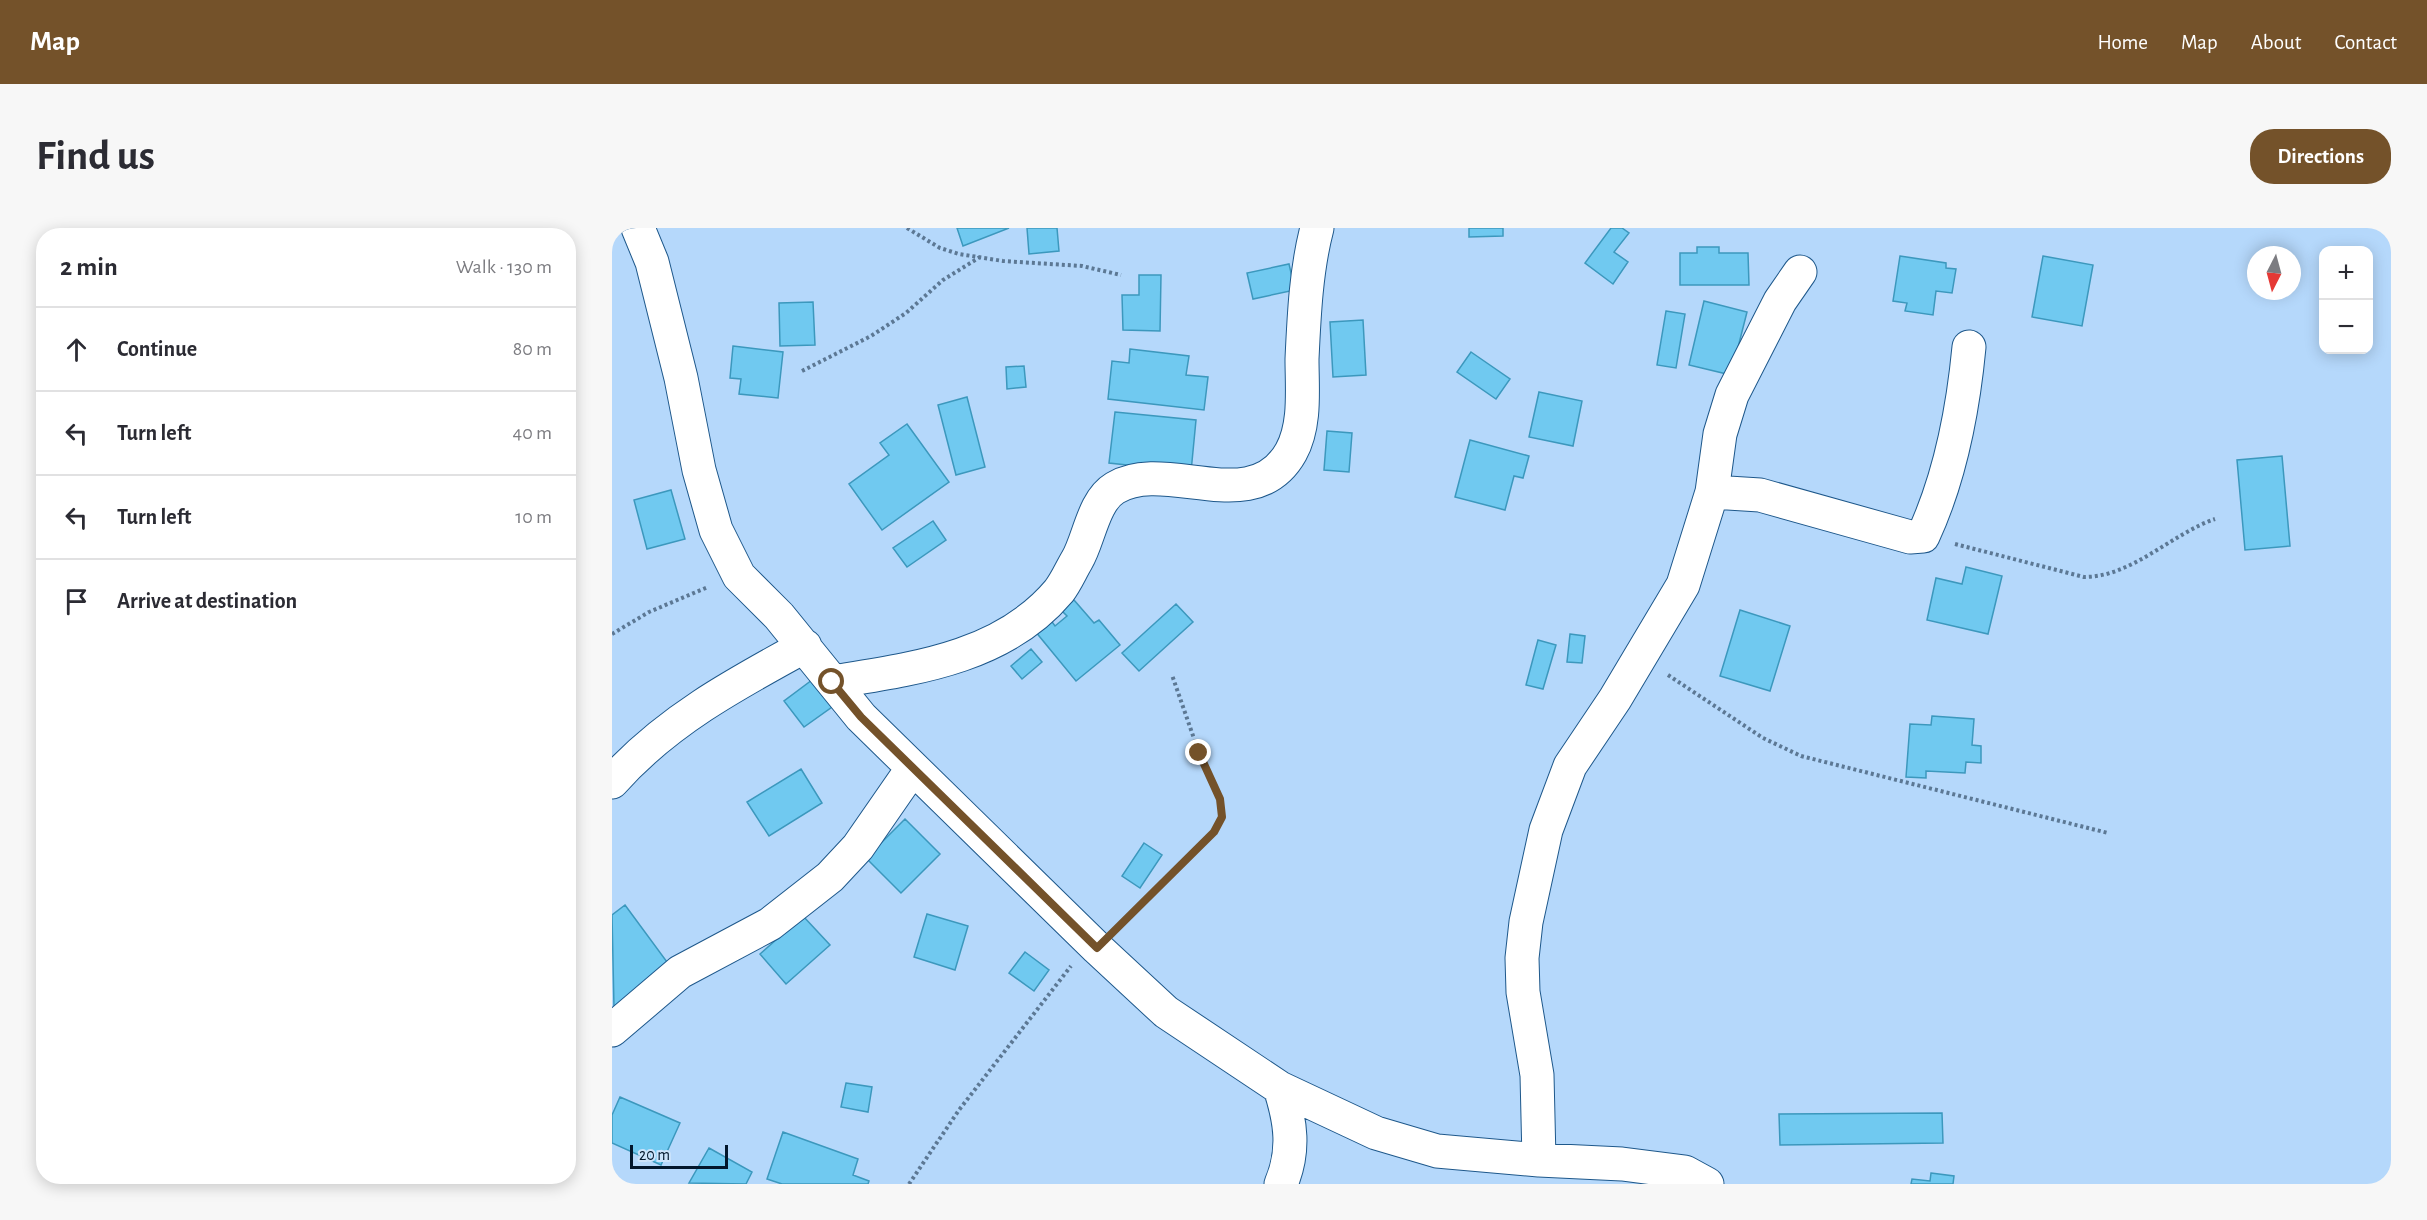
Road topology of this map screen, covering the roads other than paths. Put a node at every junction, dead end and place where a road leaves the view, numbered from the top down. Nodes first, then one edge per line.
1 (638, 228) edge
2 (1317, 228) edge
3 (1800, 272) dead end
4 (1969, 347) dead end
5 (1712, 492) junction
6 (805, 646) junction
7 (832, 682) junction
8 (912, 768) junction
9 (612, 782) edge
10 (612, 1030) edge
11 (1280, 1088) junction
12 (1539, 1160) junction
13 (1281, 1184) edge
14 (1707, 1184) edge

1 - 6 street
2 - 7 street
3 - 5 street
4 - 5 street
5 - 12 street
6 - 7 street
6 - 9 street
7 - 8 street
8 - 10 street
8 - 11 street
11 - 12 street
11 - 13 street
12 - 14 street

